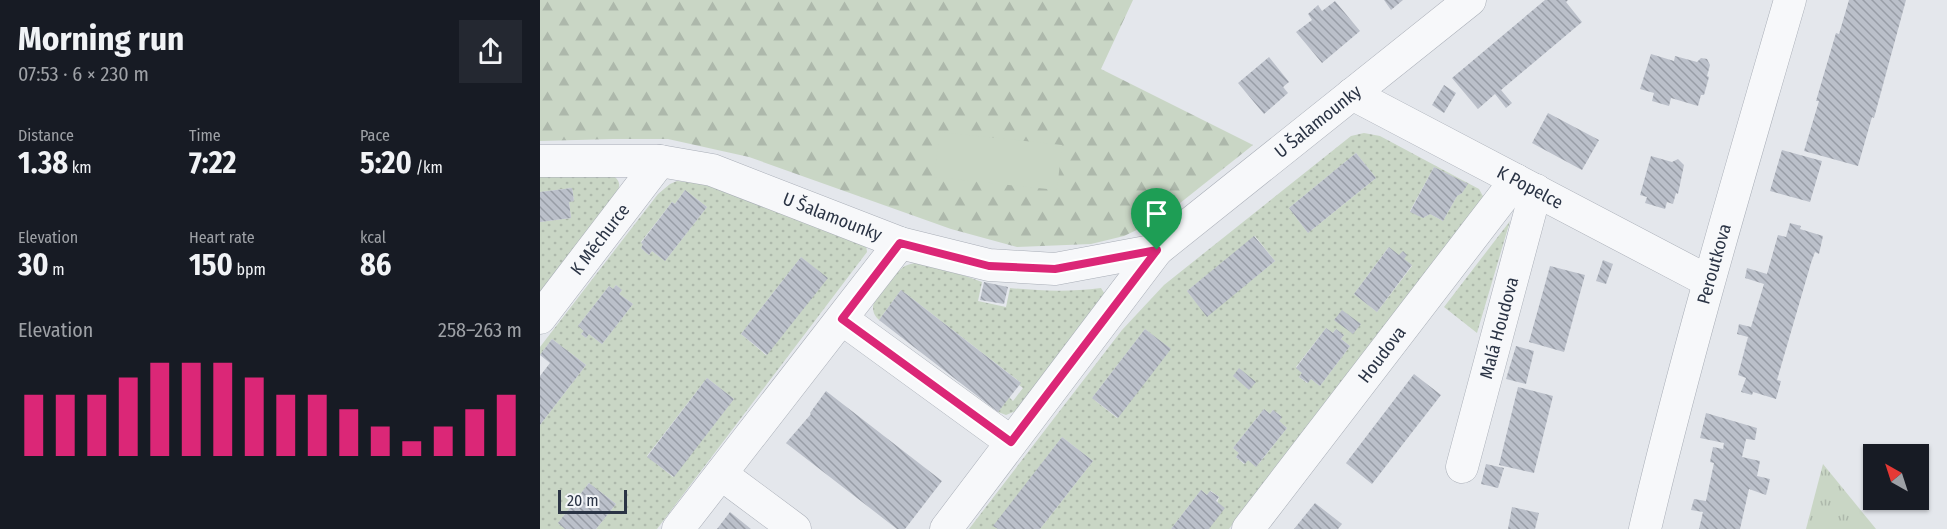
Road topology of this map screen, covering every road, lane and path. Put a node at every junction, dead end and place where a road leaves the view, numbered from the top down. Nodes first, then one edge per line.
1 (1470, 0) edge
2 (1790, 0) edge
3 (1352, 94) junction
4 (540, 161) edge
5 (660, 161) junction
6 (1526, 185) junction
7 (900, 243) junction
8 (1157, 250) junction
9 (1708, 281) junction
10 (540, 318) edge
11 (842, 319) junction
12 (1011, 442) junction
13 (1462, 467) dead end
14 (721, 474) junction
15 (678, 529) edge
16 (795, 529) edge
17 (946, 529) edge
18 (1248, 529) edge
19 (1645, 529) edge

1 - 3 street, U Šalamounky
2 - 9 street, Peroutkova
3 - 6 street, K Popelce
3 - 8 street, U Šalamounky
4 - 5 street, U Šalamounky
5 - 7 street, U Šalamounky
5 - 10 street, K Měchurce
6 - 9 street, K Popelce
6 - 13 street, Malá Houdova
6 - 18 street, Houdova
7 - 8 street, U Šalamounky
7 - 11 street
8 - 12 street
9 - 19 street, Peroutkova
11 - 12 street
11 - 14 street
12 - 17 street
14 - 15 street
14 - 16 street

